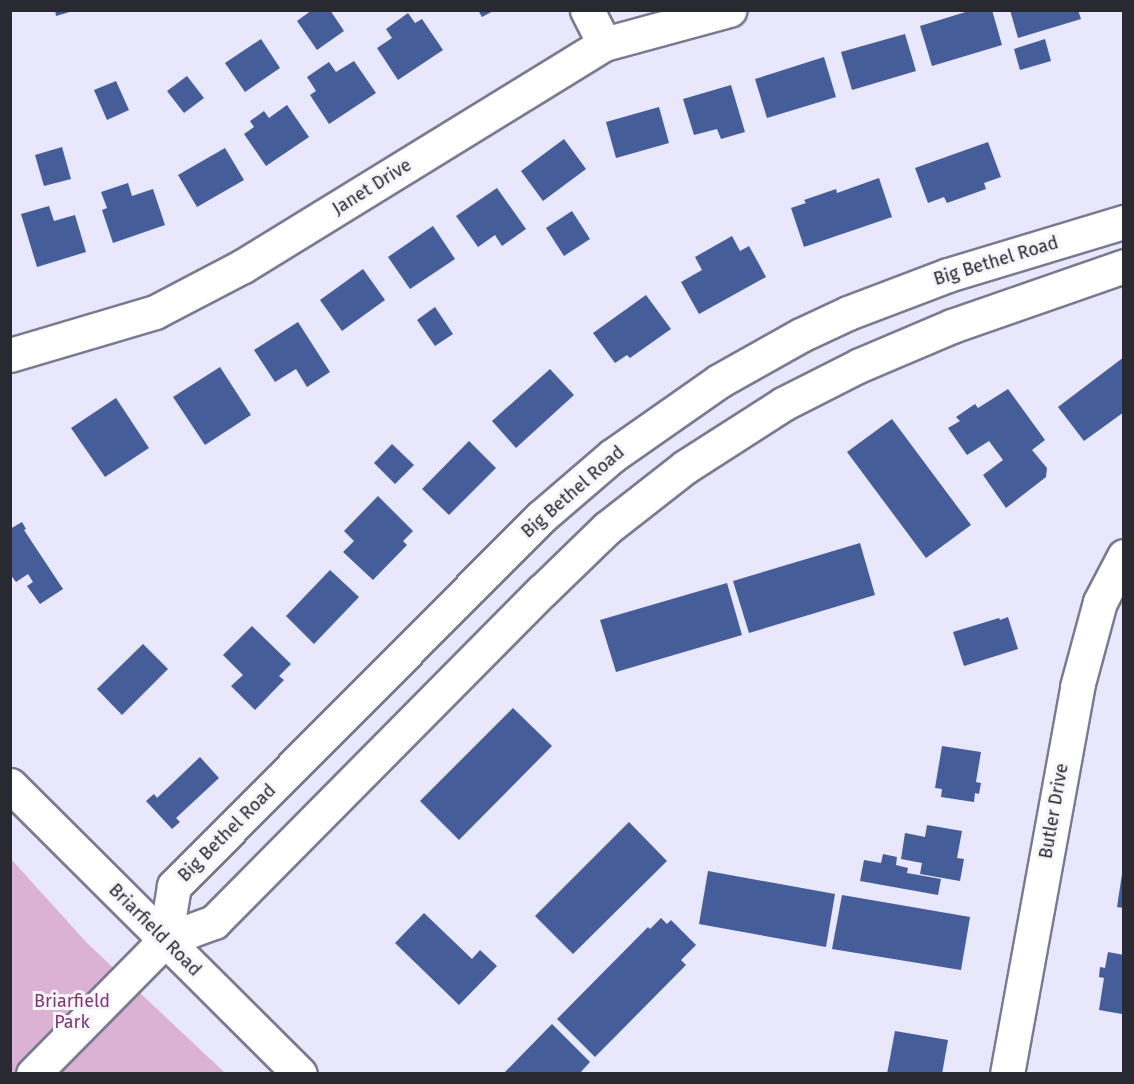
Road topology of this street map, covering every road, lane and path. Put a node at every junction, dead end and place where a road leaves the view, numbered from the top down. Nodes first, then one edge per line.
1 (587, 10) edge
2 (729, 10) edge
3 (604, 44) junction
4 (1124, 222) edge
5 (1124, 266) edge
6 (10, 355) edge
7 (1124, 556) edge
8 (10, 785) edge
9 (165, 940) junction
10 (33, 1074) edge
11 (300, 1074) edge
12 (1007, 1074) edge

1 - 3 main road
2 - 3 main road, Janet Drive
3 - 6 main road, Janet Drive
4 - 9 main road, Big Bethel Road
5 - 9 main road
7 - 12 main road, Butler Drive
8 - 9 main road, Briarfield Road
9 - 10 main road
9 - 11 main road, Briarfield Road

